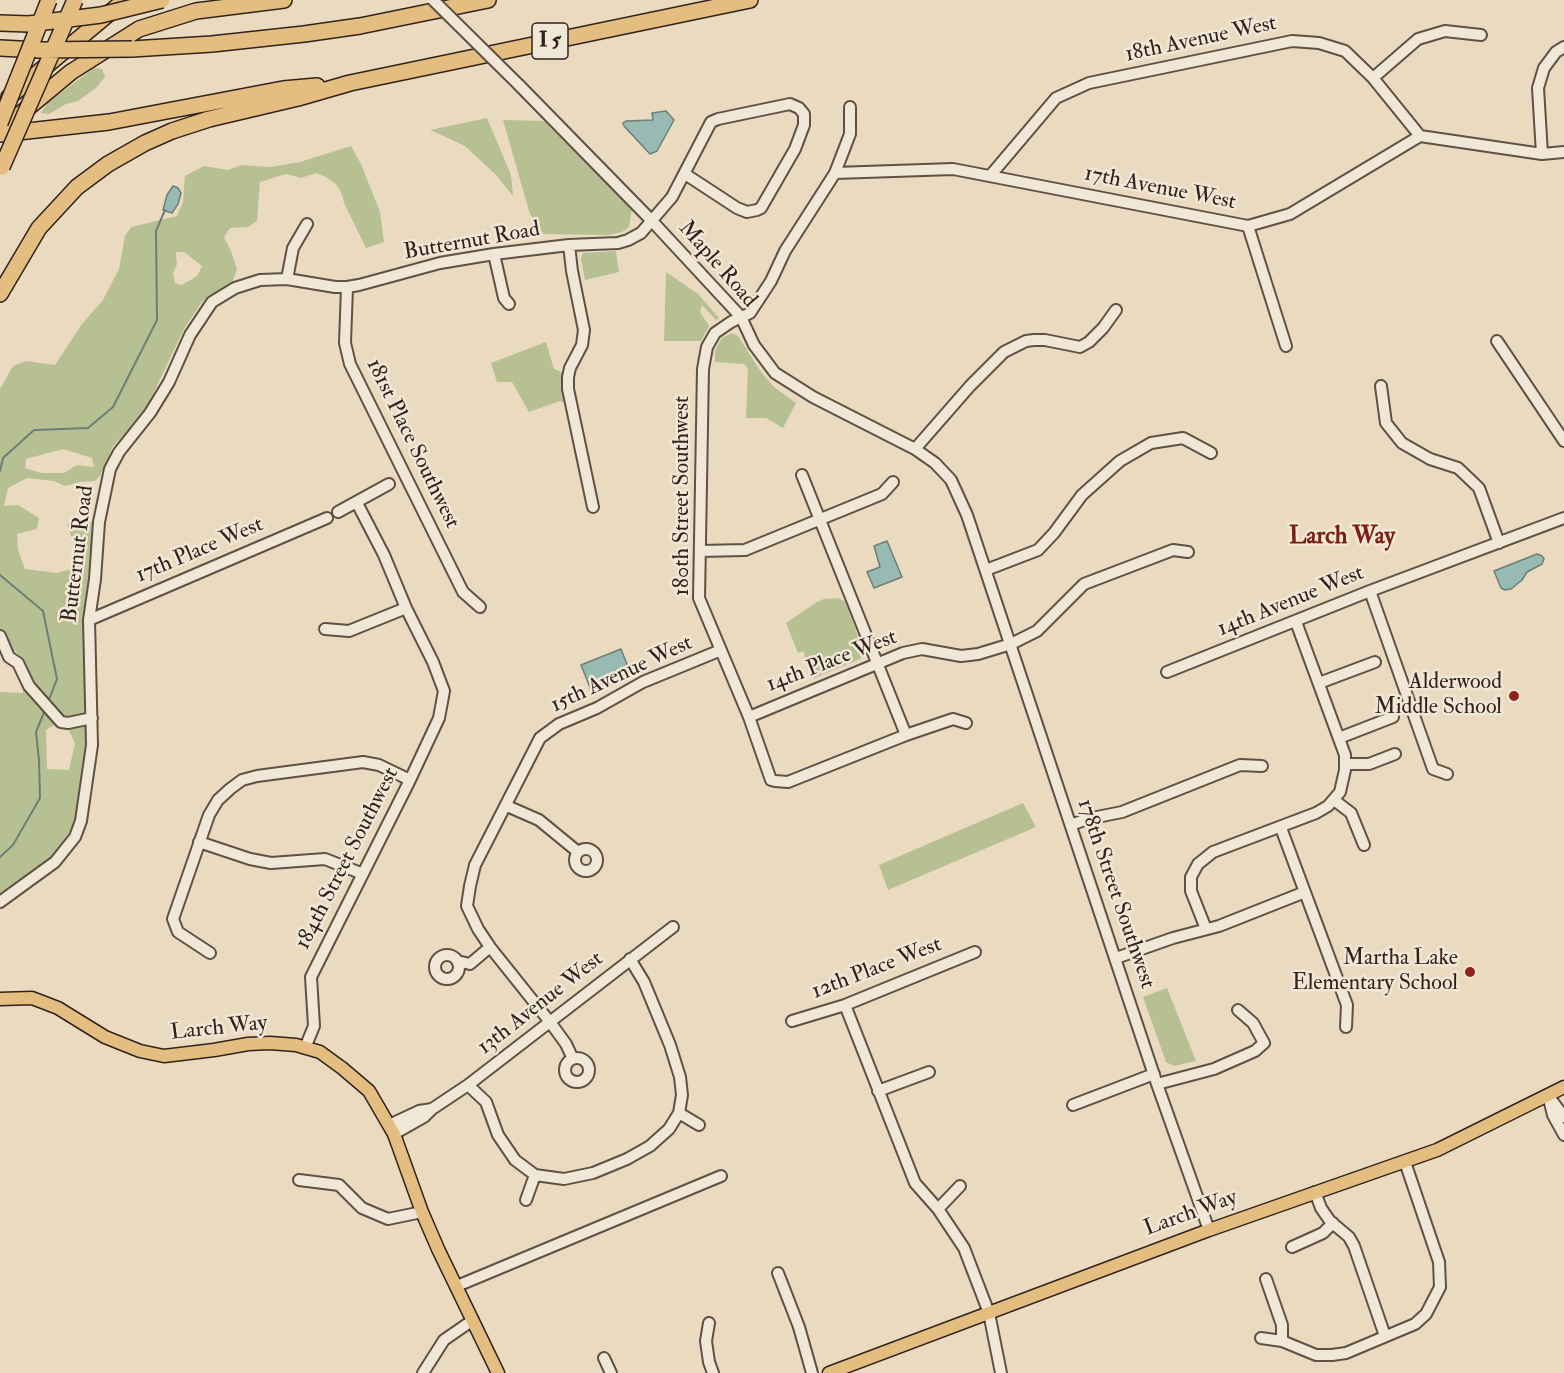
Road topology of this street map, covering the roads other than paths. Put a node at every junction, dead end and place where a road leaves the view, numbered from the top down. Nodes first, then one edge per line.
1 (49, 0) edge
2 (65, 0) edge
3 (75, 0) edge
4 (125, 0) edge
5 (162, 0) edge
6 (284, 0) edge
7 (433, 0) edge
8 (488, 0) edge
9 (750, 0) edge
10 (0, 23) edge
11 (1481, 34) dead end
12 (1564, 47) edge
13 (0, 48) edge
14 (1373, 78) junction
15 (350, 83) junction
16 (0, 105) edge
17 (850, 107) dead end
18 (0, 123) edge
19 (0, 132) edge
20 (1420, 136) junction
21 (1564, 152) edge
22 (1542, 154) junction
23 (1, 170) edge
24 (835, 172) junction
25 (685, 174) junction
26 (990, 176) junction
27 (652, 221) junction
28 (308, 224) dead end
29 (1248, 226) junction
30 (569, 245) junction
31 (494, 254) junction
32 (287, 279) junction
33 (347, 286) junction
34 (0, 294) edge
35 (509, 304) dead end
36 (1116, 310) dead end
37 (741, 318) junction
38 (1497, 341) dead end
39 (1286, 346) dead end
40 (1381, 386) dead end
41 (1564, 441) edge
42 (915, 449) junction
43 (1211, 453) dead end
44 (802, 475) dead end
45 (893, 482) dead end
46 (390, 484) dead end
47 (357, 502) junction
48 (593, 507) dead end
49 (338, 512) dead end
50 (327, 518) dead end
51 (1564, 518) edge
52 (820, 519) junction
53 (1499, 543) junction
54 (700, 551) junction
55 (1188, 552) dead end
56 (986, 570) junction
57 (1370, 591) junction
58 (480, 607) dead end
59 (406, 608) junction
60 (89, 620) junction
61 (1296, 622) junction
62 (325, 629) dead end
63 (0, 636) edge
64 (1011, 644) junction
65 (721, 650) junction
66 (1375, 662) dead end
67 (877, 664) junction
68 (1167, 672) dead end
69 (1319, 683) junction
70 (92, 717) junction
71 (749, 717) junction
72 (1393, 717) dead end
73 (966, 723) dead end
74 (906, 735) junction
75 (1339, 738) junction
76 (1395, 754) dead end
77 (1345, 764) junction
78 (1262, 766) dead end
79 (1447, 774) dead end
80 (410, 780) junction
81 (1337, 796) junction
82 (507, 806) junction
83 (1071, 825) junction
84 (1281, 828) junction
85 (199, 842) junction
86 (1364, 845) dead end
87 (578, 852) dead end
88 (363, 874) junction
89 (1305, 892) junction
90 (0, 902) edge
91 (673, 927) dead end
92 (1206, 929) junction
93 (490, 947) junction
94 (975, 952) dead end
95 (210, 953) dead end
96 (1116, 958) junction
97 (630, 959) junction
98 (457, 961) dead end
99 (0, 999) edge
100 (844, 1005) junction
101 (1238, 1010) dead end
102 (792, 1021) dead end
103 (550, 1022) junction
104 (1346, 1027) dead end
105 (305, 1048) junction
106 (573, 1059) dead end
107 (929, 1072) dead end
108 (1156, 1079) junction
109 (468, 1085) junction
110 (1564, 1087) edge
111 (879, 1091) junction
112 (1548, 1095) junction
113 (1072, 1105) dead end
114 (679, 1113) junction
115 (1564, 1117) edge
116 (699, 1125) dead end
117 (392, 1130) junction
118 (1564, 1136) edge
119 (1405, 1162) junction
120 (535, 1175) junction
121 (721, 1176) dead end
122 (299, 1180) dead end
123 (960, 1186) dead end
124 (1315, 1192) junction
125 (526, 1200) dead end
126 (938, 1209) junction
127 (422, 1212) junction
128 (1333, 1223) junction
129 (1209, 1230) junction
130 (1292, 1247) dead end
131 (778, 1273) dead end
132 (1266, 1279) dead end
133 (457, 1286) junction
134 (989, 1313) junction
135 (473, 1320) junction
136 (709, 1323) dead end
137 (1385, 1336) junction
138 (1262, 1338) dead end
139 (1282, 1341) junction
140 (604, 1358) dead end
141 (423, 1373) edge
142 (498, 1373) edge
143 (611, 1373) edge
144 (713, 1373) edge
145 (812, 1373) edge
146 (829, 1373) edge
147 (1001, 1373) edge

1 - 18 highway, bridge
2 - 23 highway, bridge
3 - 23 highway, bridge
4 - 16 highway
5 - 10 highway, bridge
6 - 19 highway
7 - 27 street, Maple Road, bridge
8 - 13 highway, bridge
9 - 15 highway, I 5
11 - 14 street
12 - 22 street
14 - 20 street, 18th Avenue West
14 - 26 street, 18th Avenue West
15 - 19 highway, I 5
15 - 34 highway
17 - 24 street
20 - 22 street
20 - 29 street, 17th Avenue West
21 - 22 street
24 - 26 street, 17th Avenue West
24 - 37 street
25 - 25 street, Butternut Road
25 - 27 street, Butternut Road
26 - 29 street, 17th Avenue West
27 - 30 street, Butternut Road
27 - 37 street, Maple Road
28 - 32 street
29 - 39 street
30 - 31 street, Butternut Road
30 - 48 street
31 - 33 street, Butternut Road
31 - 35 street
32 - 33 street, Butternut Road
32 - 60 street, Butternut Road
33 - 58 street, 181st Place Southwest
36 - 42 street
37 - 42 street, Maple Road
37 - 54 street, 180th Street Southwest
38 - 41 street
40 - 53 street
42 - 56 street, Maple Road
43 - 56 street
44 - 52 street
45 - 52 street
46 - 47 street
47 - 49 street
47 - 59 street
50 - 60 street, 17th Place West
51 - 53 street, 14th Avenue West
52 - 54 street
52 - 67 street
53 - 57 street, 14th Avenue West
54 - 65 street, 180th Street Southwest
55 - 64 street, 14th Place West
56 - 64 street, 178th Street Southwest
57 - 61 street, 14th Avenue West
57 - 79 street
59 - 62 street
59 - 80 street, 184th Street Southwest
60 - 70 street, Butternut Road
61 - 68 street, 14th Avenue West
61 - 69 street
63 - 70 street
64 - 67 street, 14th Place West
64 - 83 street, 178th Street Southwest
65 - 71 street, 180th Street Southwest
65 - 82 street, 15th Avenue West
66 - 69 street
67 - 71 street, 14th Place West
67 - 74 street
69 - 75 street
70 - 90 street, Butternut Road
71 - 74 street, 180th Street Southwest
72 - 75 street
73 - 74 street
75 - 77 street
76 - 77 street
77 - 81 street
78 - 83 street
80 - 85 street
80 - 88 street, 184th Street Southwest
81 - 84 street
81 - 86 street
82 - 87 street
82 - 93 street, 15th Avenue West
83 - 96 street, 178th Street Southwest
84 - 89 street
84 - 92 street
85 - 88 street
85 - 95 street
88 - 105 street, 184th Street Southwest
89 - 92 street
89 - 104 street
91 - 97 street, 13th Avenue West
92 - 96 street
93 - 98 street
93 - 103 street, 15th Avenue West
94 - 100 street, 12th Place West
96 - 108 street, 178th Street Southwest
97 - 103 street, 13th Avenue West
97 - 114 street
99 - 105 main road, Larch Way
100 - 102 street, 12th Place West
100 - 111 street
101 - 108 street
103 - 106 street, 15th Avenue West
103 - 109 street, 13th Avenue West
105 - 117 main road, Larch Way
107 - 111 street
108 - 113 street
108 - 129 street, 178th Street Southwest
109 - 117 street, 13th Avenue West
109 - 120 street
110 - 112 main road, Larch Way
111 - 126 street
112 - 115 street
112 - 118 street
112 - 119 main road, Larch Way
114 - 116 street
114 - 120 street
117 - 127 main road, Larch Way
119 - 124 main road, Larch Way
119 - 137 street
120 - 125 street
121 - 133 street
122 - 127 street
123 - 126 street
124 - 128 street
124 - 129 main road, Larch Way
126 - 134 street
127 - 133 main road, Larch Way
128 - 130 street
128 - 137 street
129 - 134 main road, Larch Way
131 - 145 street
132 - 139 street
133 - 135 main road, Larch Way
134 - 146 main road, Larch Way
134 - 147 street
135 - 141 street
135 - 142 main road, Larch Way
136 - 144 street
137 - 139 street
138 - 139 street
140 - 143 street

